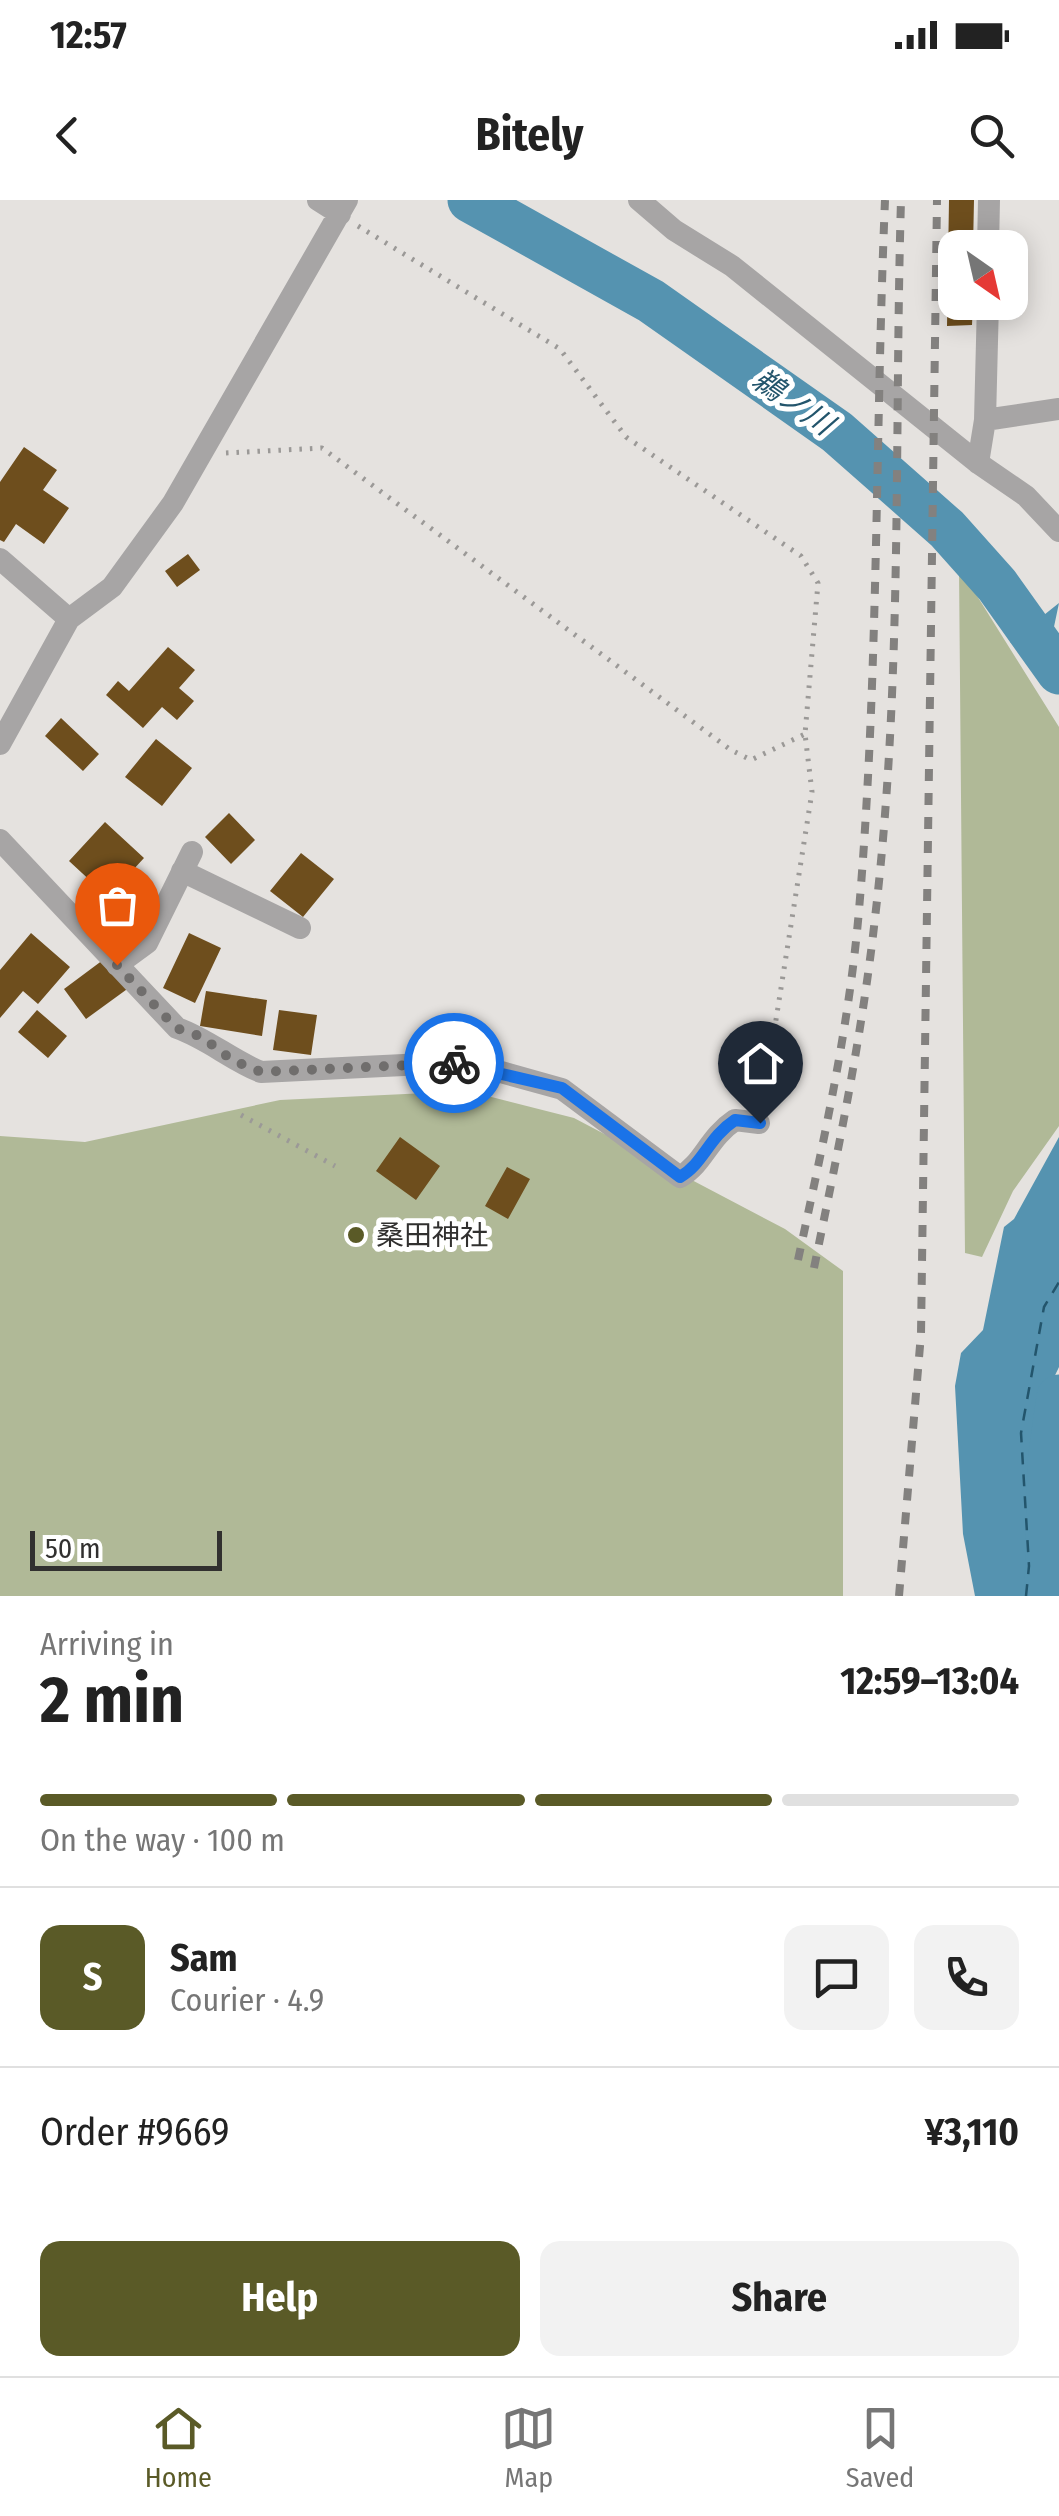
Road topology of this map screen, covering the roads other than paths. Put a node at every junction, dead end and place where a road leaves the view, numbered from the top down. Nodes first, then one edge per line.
1 (318, 200) edge
2 (639, 200) edge
3 (989, 200) edge
4 (344, 207) edge
5 (988, 230) edge
6 (988, 320) edge
7 (1059, 409) edge
8 (985, 420) junction
9 (978, 463) junction
10 (1059, 531) edge
11 (0, 560) edge
12 (69, 619) junction
13 (0, 744) edge
14 (0, 840) edge
15 (300, 928) dead end
16 (117, 965) junction
17 (760, 1123) road end

1 - 4 street
2 - 9 street
3 - 5 street
4 - 12 street
6 - 8 street
7 - 8 street
8 - 9 street
9 - 10 street
11 - 12 street
12 - 13 street
14 - 16 street
15 - 16 street
16 - 17 street

